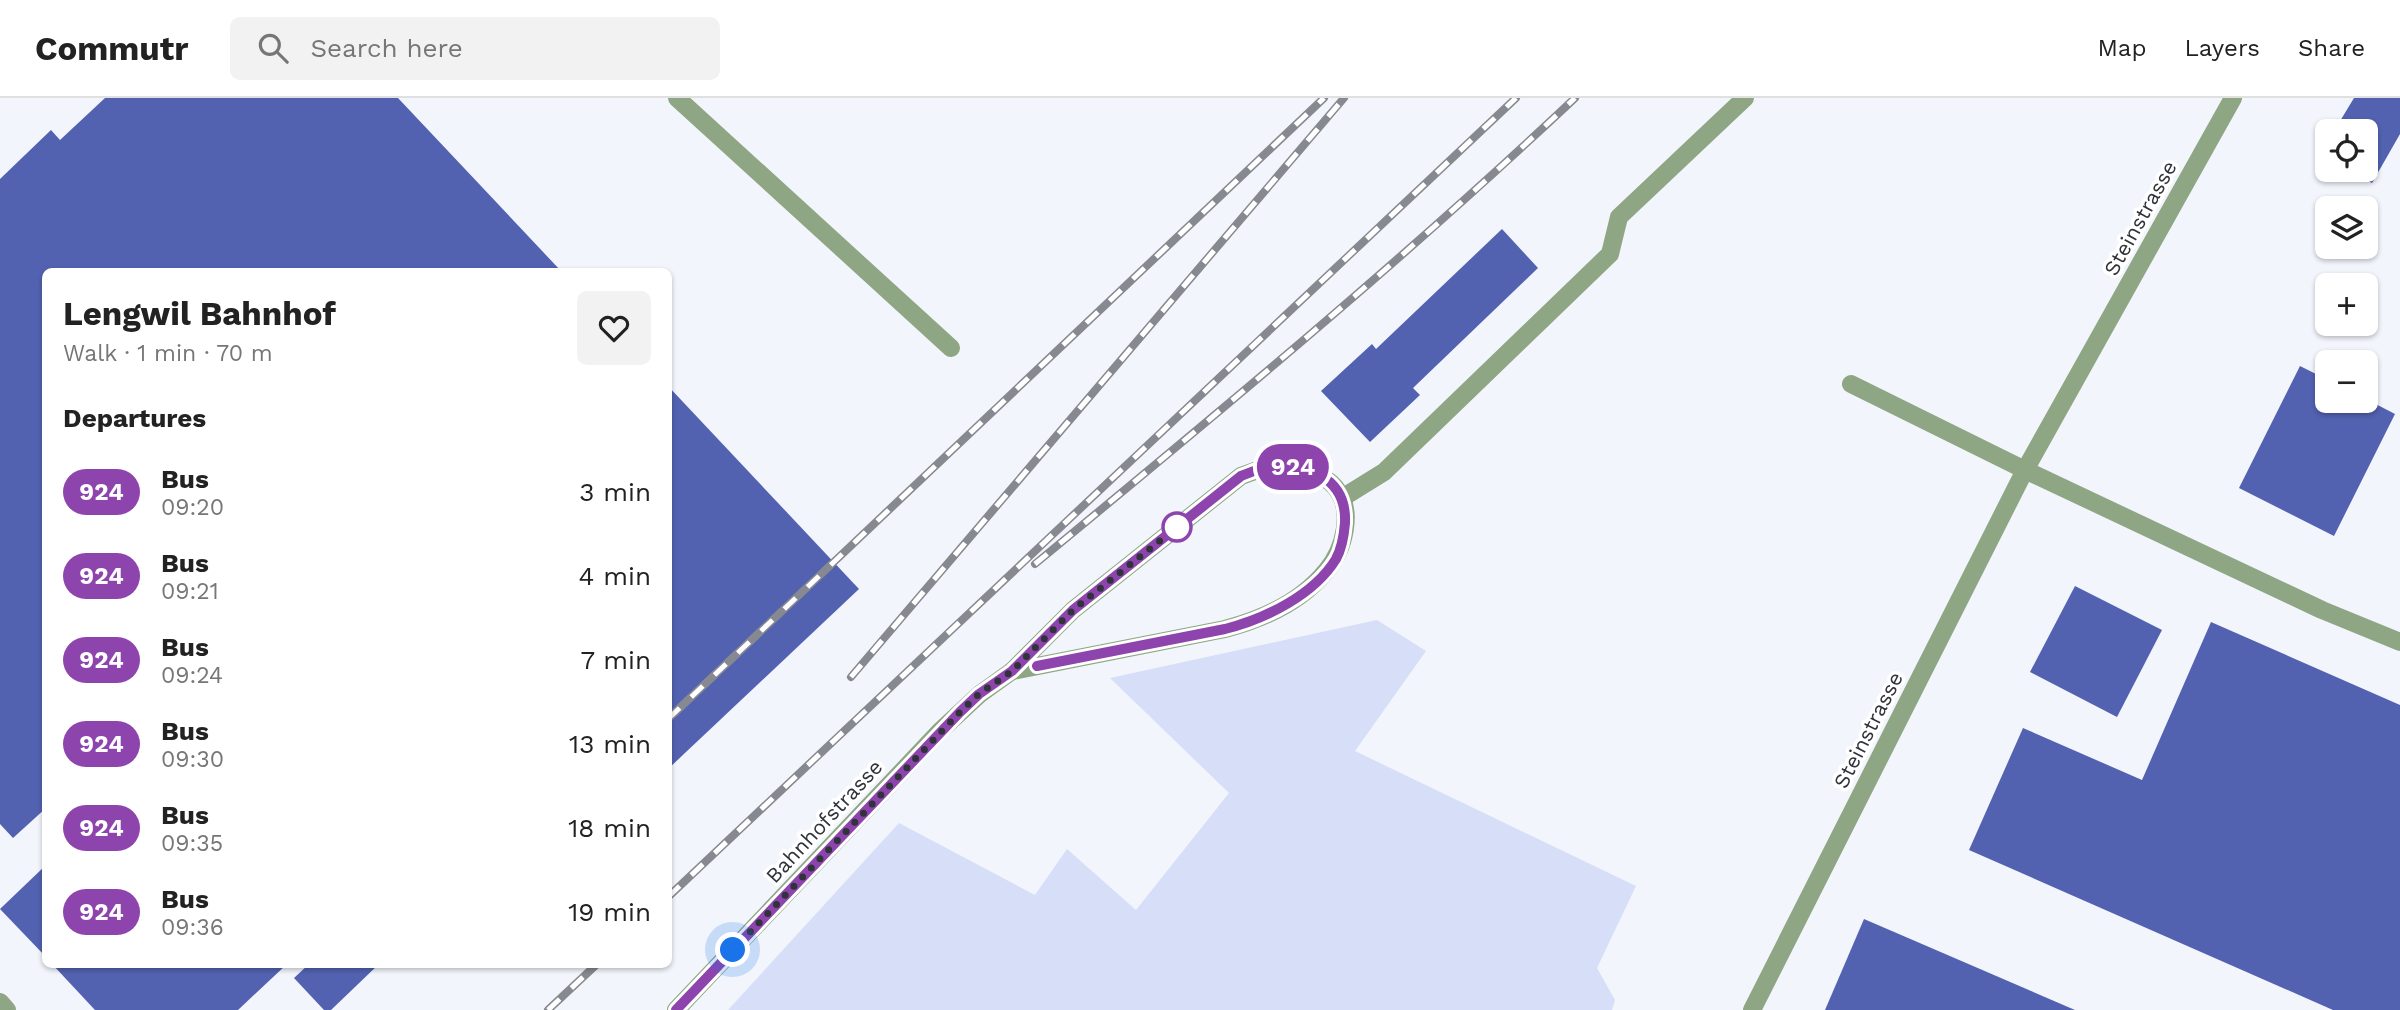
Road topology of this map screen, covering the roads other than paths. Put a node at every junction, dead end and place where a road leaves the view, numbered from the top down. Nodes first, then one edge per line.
1 (677, 98) edge
2 (1745, 98) edge
3 (2233, 98) edge
4 (951, 348) dead end
5 (1851, 384) dead end
6 (2025, 470) junction
7 (1342, 498) junction
8 (2400, 642) edge
9 (1012, 671) junction
10 (0, 1002) edge
11 (8, 1010) edge
12 (676, 1010) edge
13 (1752, 1010) edge

1 - 4 street
2 - 7 street
3 - 6 street, Steinstrasse
5 - 6 street
6 - 8 street
6 - 13 street, Steinstrasse
7 - 9 street
7 - 9 street
9 - 12 street, Bahnhofstrasse
10 - 11 street

